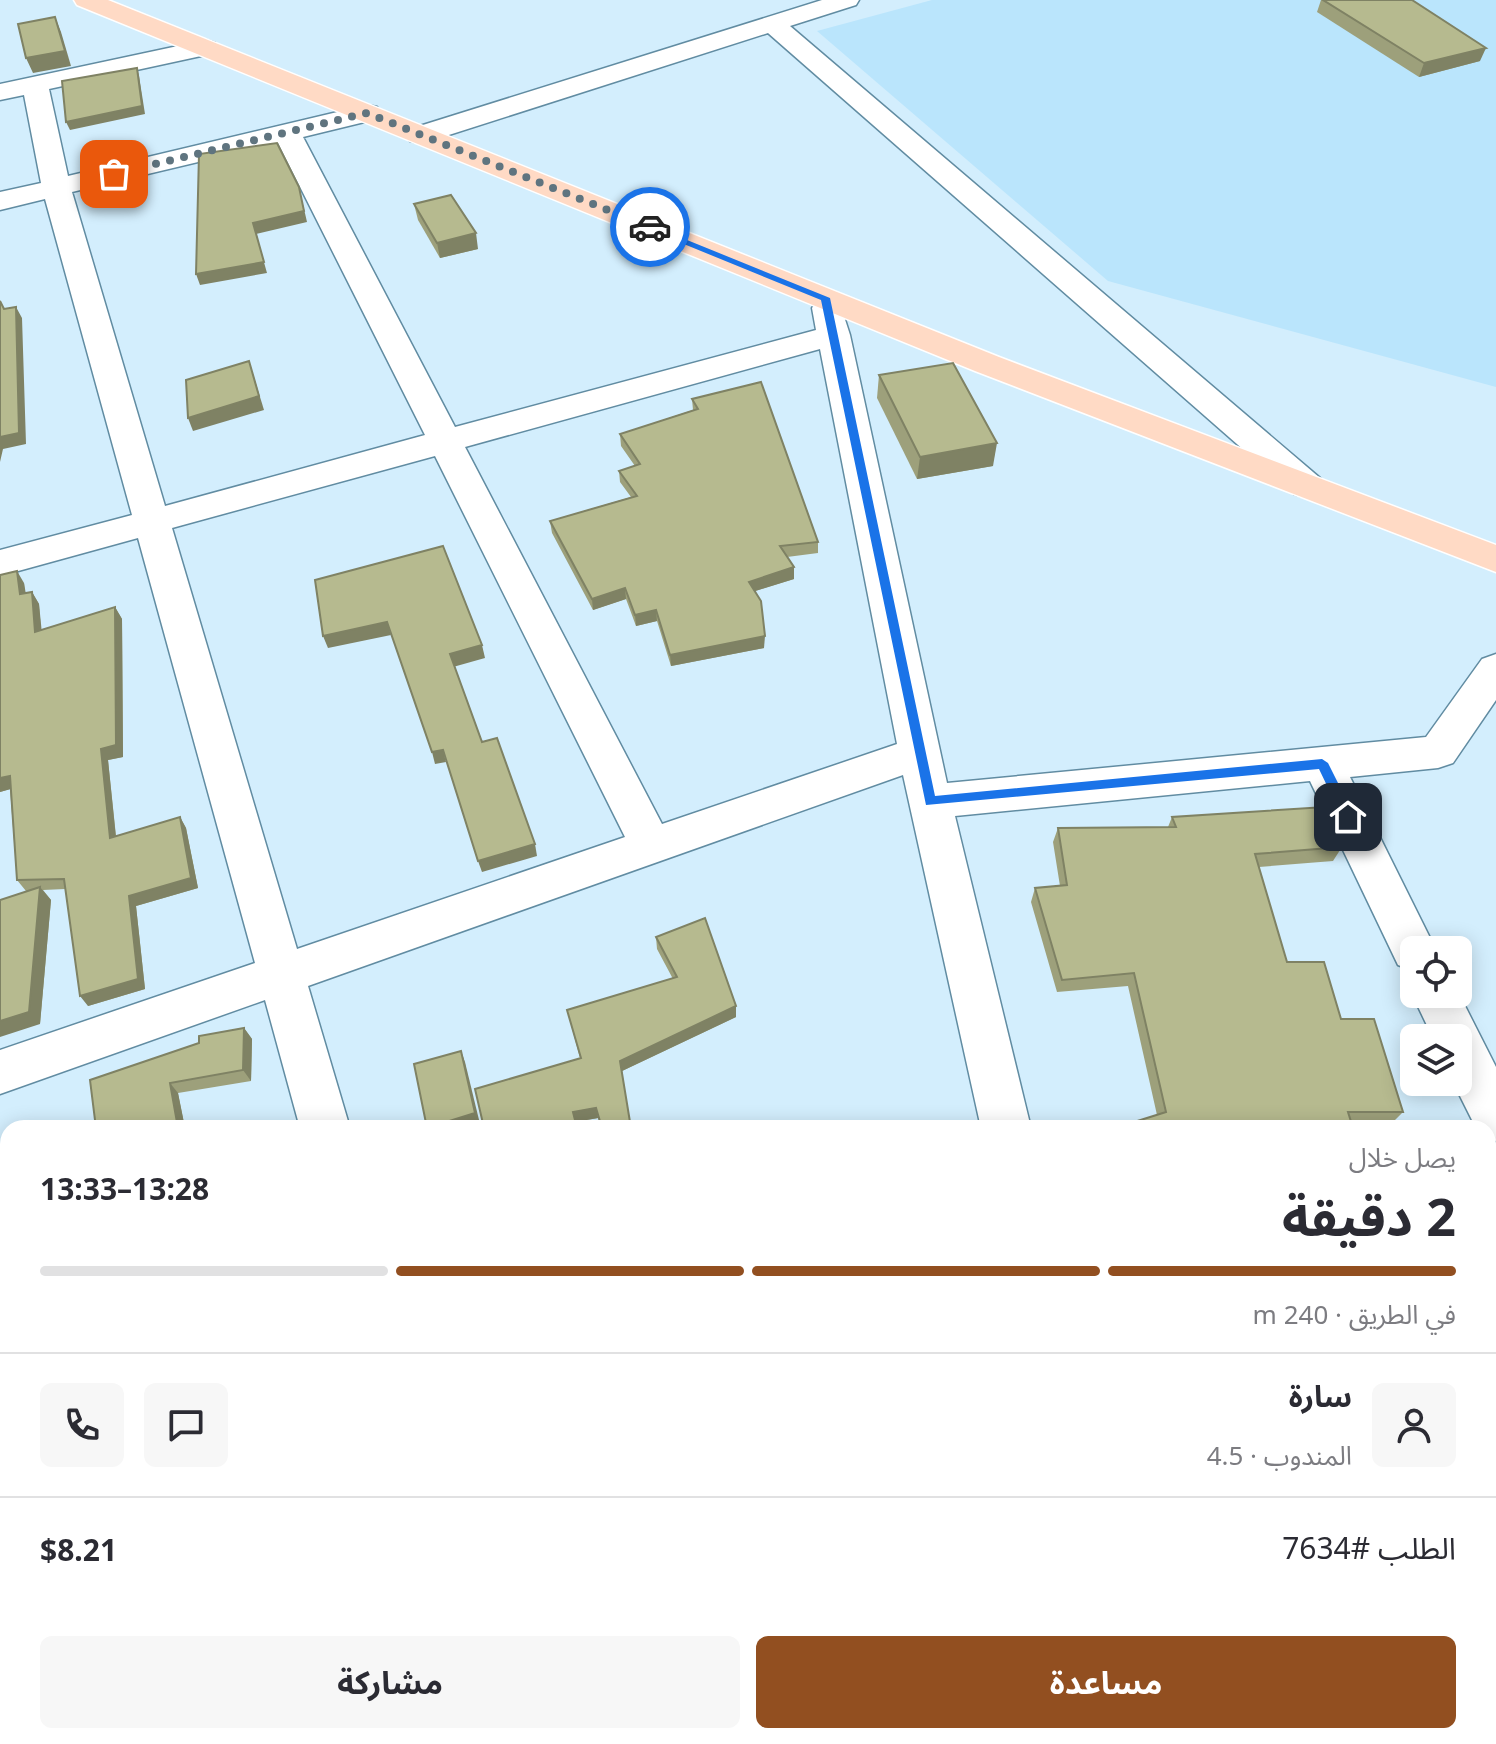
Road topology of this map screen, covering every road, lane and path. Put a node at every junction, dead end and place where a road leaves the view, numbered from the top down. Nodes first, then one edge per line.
1 (86, 0) edge
2 (847, 0) edge
3 (811, 5) edge
4 (772, 24) junction
5 (206, 48) junction
6 (17, 88) edge
7 (367, 113) junction
8 (287, 132) junction
9 (420, 135) junction
10 (56, 187) junction
11 (0, 201) edge
12 (830, 316) junction
13 (445, 441) junction
14 (1307, 486) junction
15 (152, 522) junction
16 (1496, 559) edge
17 (0, 563) edge
18 (1496, 669) edge
19 (919, 753) junction
20 (1322, 763) junction
21 (930, 802) junction
22 (651, 846) junction
23 (1407, 936) edge
24 (281, 974) junction
25 (1472, 1069) edge
26 (0, 1072) edge
27 (1496, 1118) edge
28 (323, 1120) edge
29 (1004, 1120) edge

1 - 5 main road
2 - 3 street
3 - 4 street
4 - 9 street
4 - 14 street
5 - 6 street
5 - 7 main road
6 - 10 street
7 - 8 street
7 - 9 main road
8 - 10 street
8 - 13 street
9 - 12 main road
10 - 11 street
10 - 15 street
12 - 13 street
12 - 14 main road
12 - 19 street
13 - 15 street
13 - 22 street
14 - 16 main road
15 - 17 street
15 - 24 street
18 - 20 street
19 - 21 street
19 - 22 street
20 - 21 street
20 - 23 street
21 - 29 street
22 - 24 street
24 - 26 street
24 - 28 street
25 - 27 street

